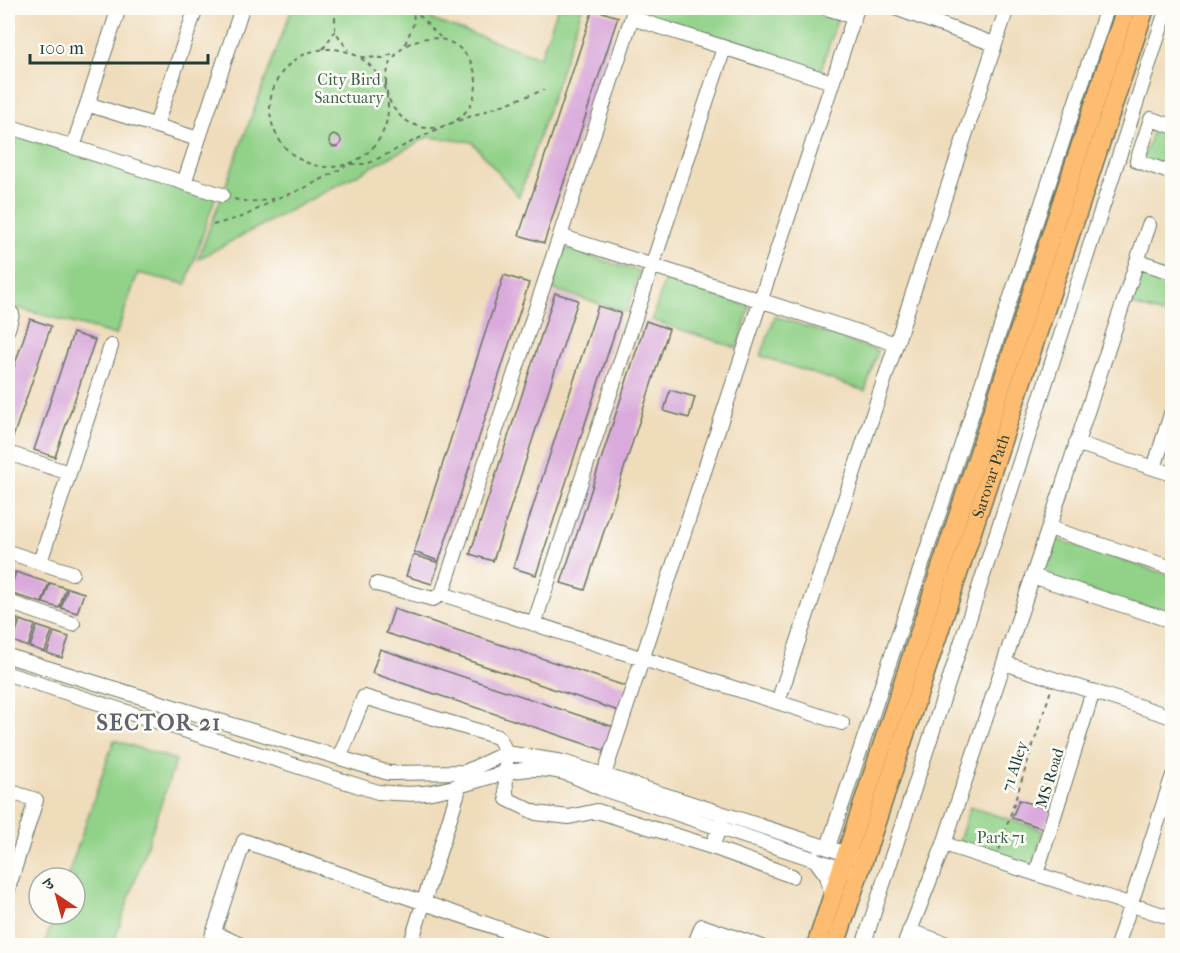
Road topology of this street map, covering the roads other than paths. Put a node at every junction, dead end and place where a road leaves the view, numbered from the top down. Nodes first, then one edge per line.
1 (119, 8) edge
2 (196, 8) edge
3 (242, 8) edge
4 (826, 8) edge
5 (895, 8) edge
6 (1006, 8) edge
7 (1107, 8) edge
8 (1126, 8) edge
9 (1145, 8) edge
10 (1167, 8) edge
11 (856, 12) edge
12 (633, 13) edge
13 (994, 44) junction
14 (724, 48) junction
15 (832, 82) junction
16 (87, 104) junction
17 (156, 124) junction
18 (8, 126) edge
19 (1173, 126) edge
20 (198, 139) junction
21 (73, 147) junction
22 (1173, 172) edge
23 (184, 183) junction
24 (222, 195) road end
25 (1149, 225) dead end
26 (560, 236) junction
27 (1137, 261) junction
28 (652, 265) junction
29 (1173, 272) edge
30 (761, 300) junction
31 (12, 315) dead end
32 (8, 329) edge
33 (896, 344) junction
34 (111, 346) dead end
35 (1173, 411) edge
36 (1077, 443) junction
37 (8, 453) edge
38 (1154, 468) junction
39 (69, 473) junction
40 (1173, 474) edge
41 (1048, 528) junction
42 (8, 552) edge
43 (40, 562) junction
44 (1173, 568) edge
45 (72, 573) dead end
46 (1032, 576) junction
47 (377, 584) dead end
48 (442, 594) junction
49 (8, 603) edge
50 (1173, 621) edge
51 (73, 624) dead end
52 (534, 624) junction
53 (8, 656) edge
54 (643, 658) junction
55 (1004, 663) junction
56 (8, 674) edge
57 (1093, 691) junction
58 (778, 702) junction
59 (1173, 717) edge
60 (842, 723) dead end
61 (506, 753) junction
62 (340, 756) junction
63 (465, 771) junction
64 (508, 772) junction
65 (1173, 778) edge
66 (602, 781) junction
67 (460, 786) junction
68 (8, 791) edge
69 (725, 814) junction
70 (857, 819) junction
71 (719, 827) junction
72 (821, 843) junction
73 (944, 844) junction
74 (712, 847) junction
75 (12, 857) edge
76 (812, 858) junction
77 (853, 864) junction
78 (1036, 874) junction
79 (792, 876) dead end
80 (8, 889) edge
81 (832, 897) junction
82 (424, 901) junction
83 (1131, 905) junction
84 (1173, 918) edge
85 (909, 931) junction
86 (211, 939) edge
87 (243, 945) edge
88 (410, 945) edge
89 (550, 945) edge
90 (694, 945) edge
91 (760, 945) edge
92 (816, 945) edge
93 (835, 945) edge
94 (863, 945) edge
95 (904, 945) edge
96 (953, 945) edge
97 (1117, 945) edge

1 - 16 street
2 - 17 street
3 - 20 street
4 - 11 street
5 - 13 street
6 - 13 street
7 - 72 street
8 - 70 main road, Sarovar Path
9 - 77 main road, Sarovar Path
10 - 94 street
11 - 15 street
12 - 14 street
12 - 26 street
13 - 33 street
14 - 15 street
14 - 28 street
15 - 30 street
16 - 17 street
16 - 21 street
17 - 20 street
18 - 21 street
19 - 22 street
20 - 23 street
21 - 23 street
23 - 24 street
25 - 27 street
26 - 28 street
26 - 48 street
27 - 29 street
27 - 36 street
28 - 30 street
28 - 52 street
30 - 33 street
30 - 54 street
31 - 32 street
33 - 58 street
34 - 39 street
35 - 38 street
36 - 38 street
36 - 41 street
37 - 39 street
38 - 40 street
39 - 43 street
41 - 44 street
41 - 46 street
42 - 43 street
43 - 45 street
46 - 50 street
46 - 55 street
47 - 48 street
48 - 52 street
49 - 51 street
52 - 54 street
53 - 62 street
54 - 58 street
54 - 66 street
55 - 57 street
55 - 73 street
56 - 67 street
57 - 59 street
57 - 78 street, MS Road
58 - 60 street
61 - 62 street
61 - 63 street
61 - 64 street
61 - 66 street
62 - 63 street
63 - 67 street
64 - 66 street
64 - 67 street
64 - 74 street
65 - 83 street
66 - 69 street
66 - 71 street
67 - 82 street
68 - 75 street
69 - 71 street
69 - 72 street
70 - 72 street
70 - 77 main road, Sarovar Path
71 - 74 street
71 - 76 street
72 - 76 street
72 - 77 street
73 - 78 street
73 - 85 street
74 - 79 street
75 - 80 street
76 - 77 street
76 - 81 street
77 - 81 main road, Sarovar Path
77 - 93 main road, Sarovar Path
78 - 83 street
81 - 92 main road, Sarovar Path
82 - 86 street
82 - 88 street
82 - 89 street
83 - 84 street
83 - 97 street
85 - 95 street
85 - 96 street
86 - 87 street
90 - 91 street

